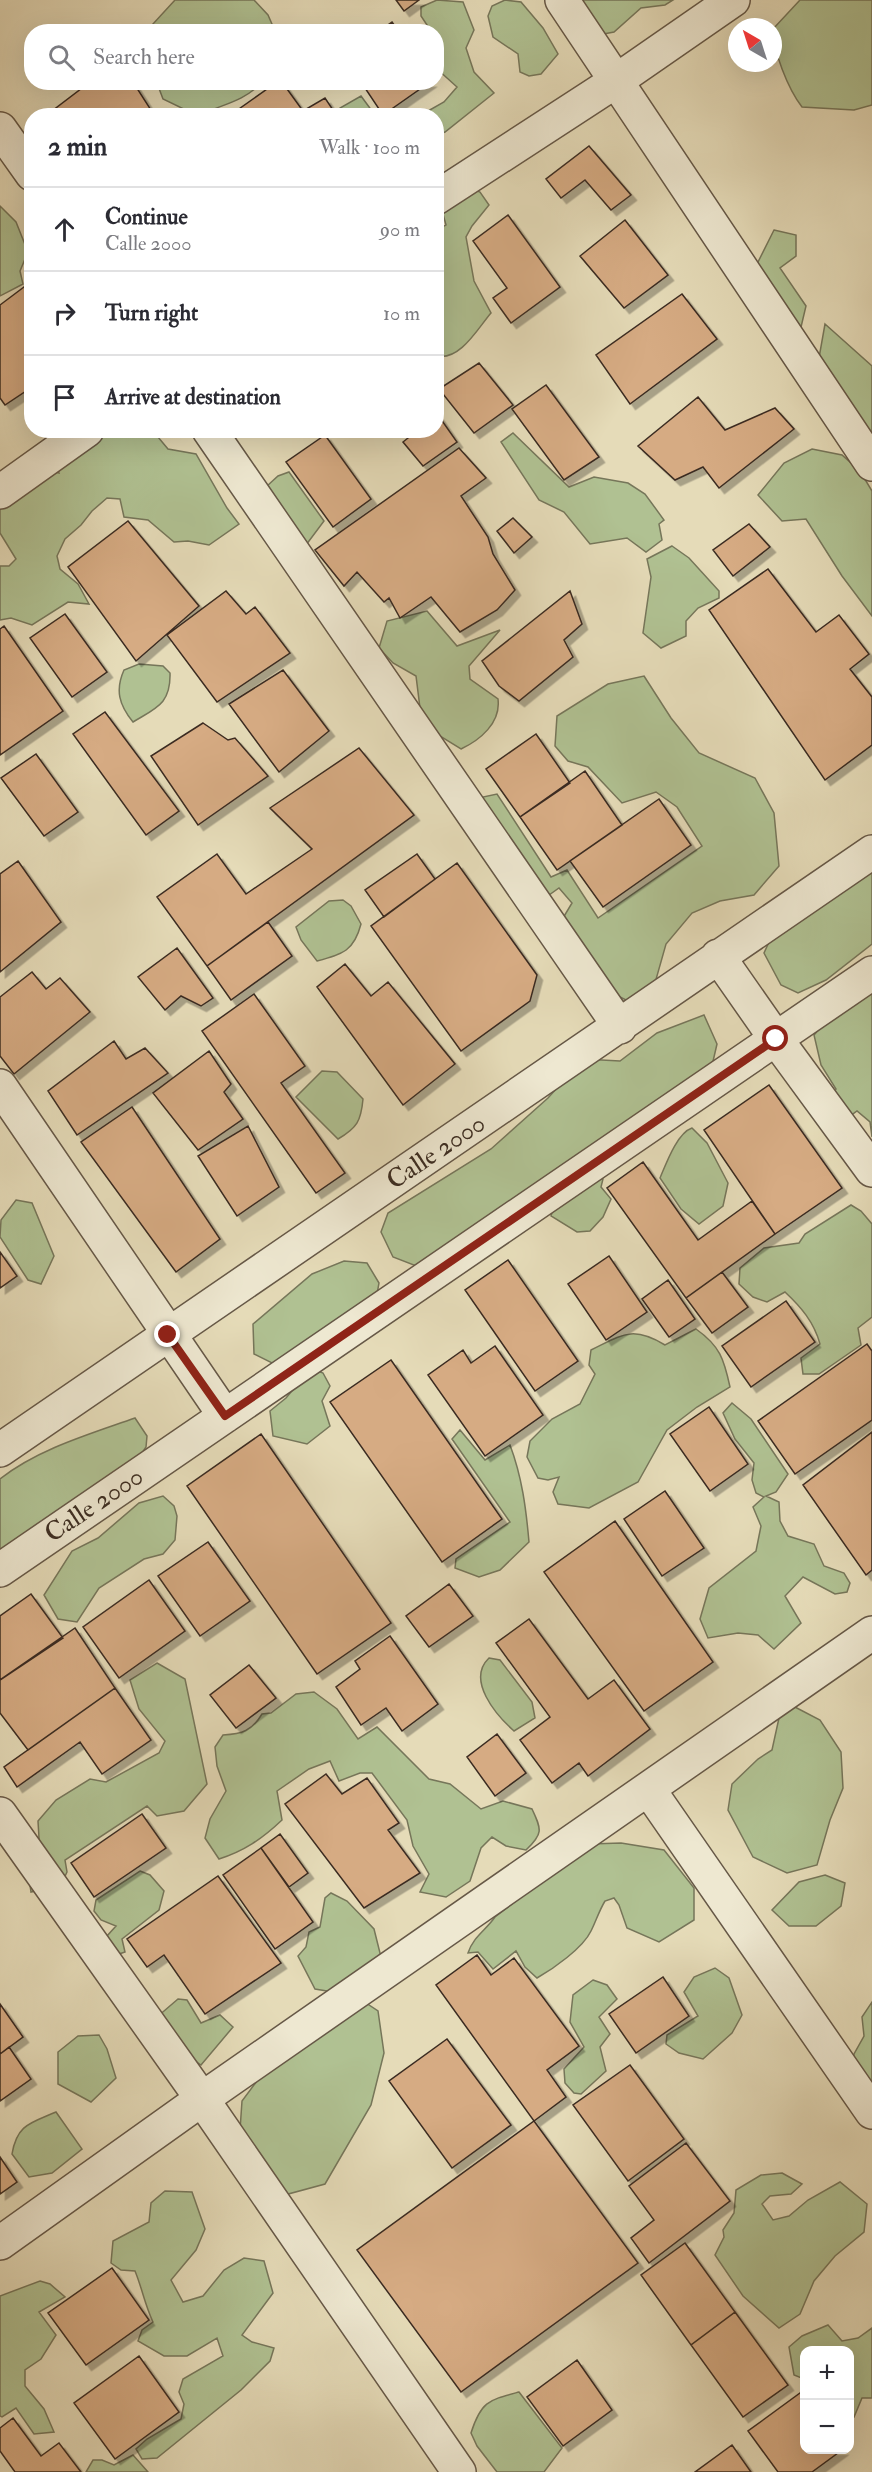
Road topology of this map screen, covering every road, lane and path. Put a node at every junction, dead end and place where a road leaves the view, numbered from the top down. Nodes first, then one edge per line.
1 (562, 0) edge
2 (733, 0) edge
3 (616, 81) junction
4 (0, 129) edge
5 (24, 163) edge
6 (444, 193) edge
7 (76, 438) edge
8 (215, 438) edge
9 (872, 464) edge
10 (0, 492) edge
11 (872, 852) edge
12 (718, 956) junction
13 (872, 973) edge
14 (620, 1027) junction
15 (776, 1039) junction
16 (0, 1086) edge
17 (872, 1170) edge
18 (168, 1335) junction
19 (225, 1416) junction
20 (0, 1450) edge
21 (0, 1570) edge
22 (872, 1633) edge
23 (649, 1790) junction
24 (0, 1814) edge
25 (202, 2099) junction
26 (872, 2112) edge
27 (0, 2242) edge
28 (459, 2472) edge

1 - 3 street
2 - 3 street
3 - 6 street
3 - 9 street
4 - 5 street
7 - 10 street
8 - 14 street
11 - 12 street, Calle 2000
12 - 14 street, Calle 2000
12 - 15 street
13 - 15 street, Calle 2000
14 - 18 street, Calle 2000
15 - 17 street
15 - 19 street, Calle 2000
16 - 18 street
18 - 19 street
18 - 20 street, Calle 2000
19 - 21 street, Calle 2000
22 - 23 street
23 - 25 street
23 - 26 street
24 - 25 street
25 - 27 street
25 - 28 street

